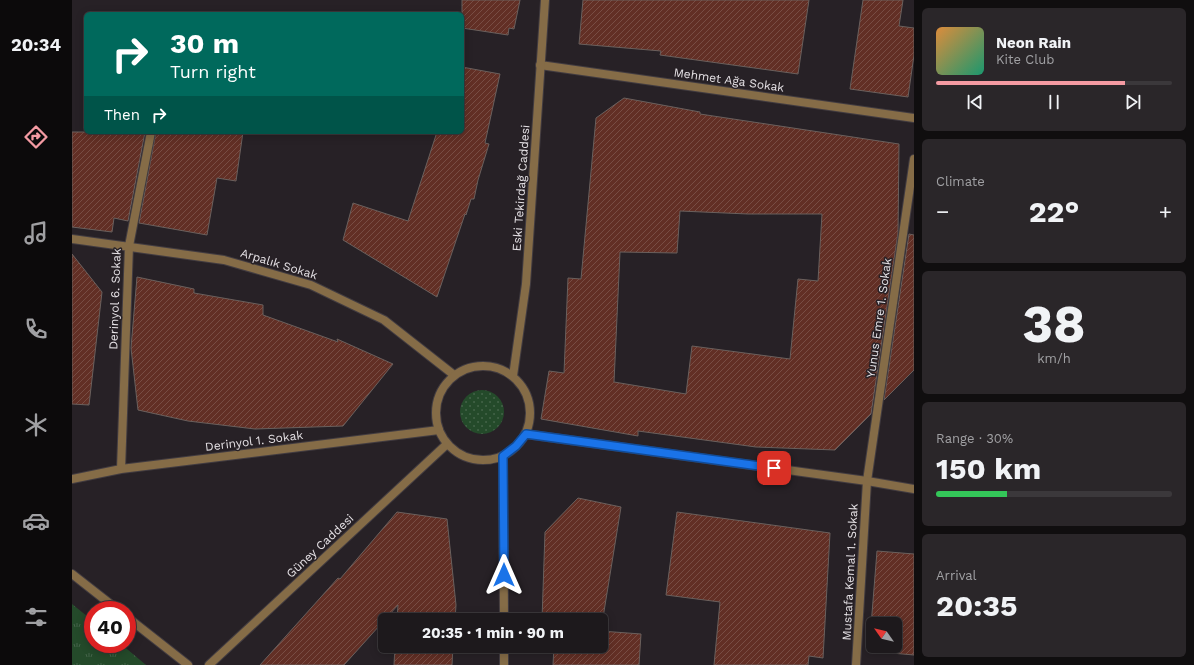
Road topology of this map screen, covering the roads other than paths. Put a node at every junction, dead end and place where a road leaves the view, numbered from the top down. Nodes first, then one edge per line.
1 (545, 0) edge
2 (540, 65) junction
3 (914, 118) edge
4 (151, 134) edge
5 (914, 159) edge
6 (72, 239) edge
7 (129, 246) junction
8 (454, 375) junction
9 (514, 376) junction
10 (439, 430) junction
11 (526, 434) junction
12 (447, 444) junction
13 (503, 456) junction
14 (121, 469) junction
15 (72, 479) edge
16 (867, 481) junction
17 (914, 489) edge
18 (72, 574) edge
19 (106, 601) edge
20 (504, 613) edge
21 (136, 624) edge
22 (504, 653) edge
23 (188, 665) edge
24 (209, 665) edge
25 (504, 665) edge
26 (856, 665) edge

1 - 2 street, Eski Tekirdağ Caddesi
2 - 3 street, Mehmet Ağa Sokak
2 - 9 street, Eski Tekirdağ Caddesi
4 - 7 street, Derinyol 6. Sokak
5 - 16 street, Yunus Emre 1. Sokak
6 - 7 street, Arpalık Sokak
7 - 8 street, Arpalık Sokak
7 - 14 street, Derinyol 6. Sokak
8 - 9 street
8 - 10 street
9 - 11 street
10 - 12 street
10 - 14 street, Derinyol 1. Sokak
11 - 13 street
11 - 16 street
12 - 13 street
12 - 24 street, Güney Caddesi
13 - 20 street
14 - 15 street, Derinyol 1. Sokak
16 - 17 street
16 - 26 street, Mustafa Kemal 1. Sokak
18 - 19 street
21 - 23 street
22 - 25 street

